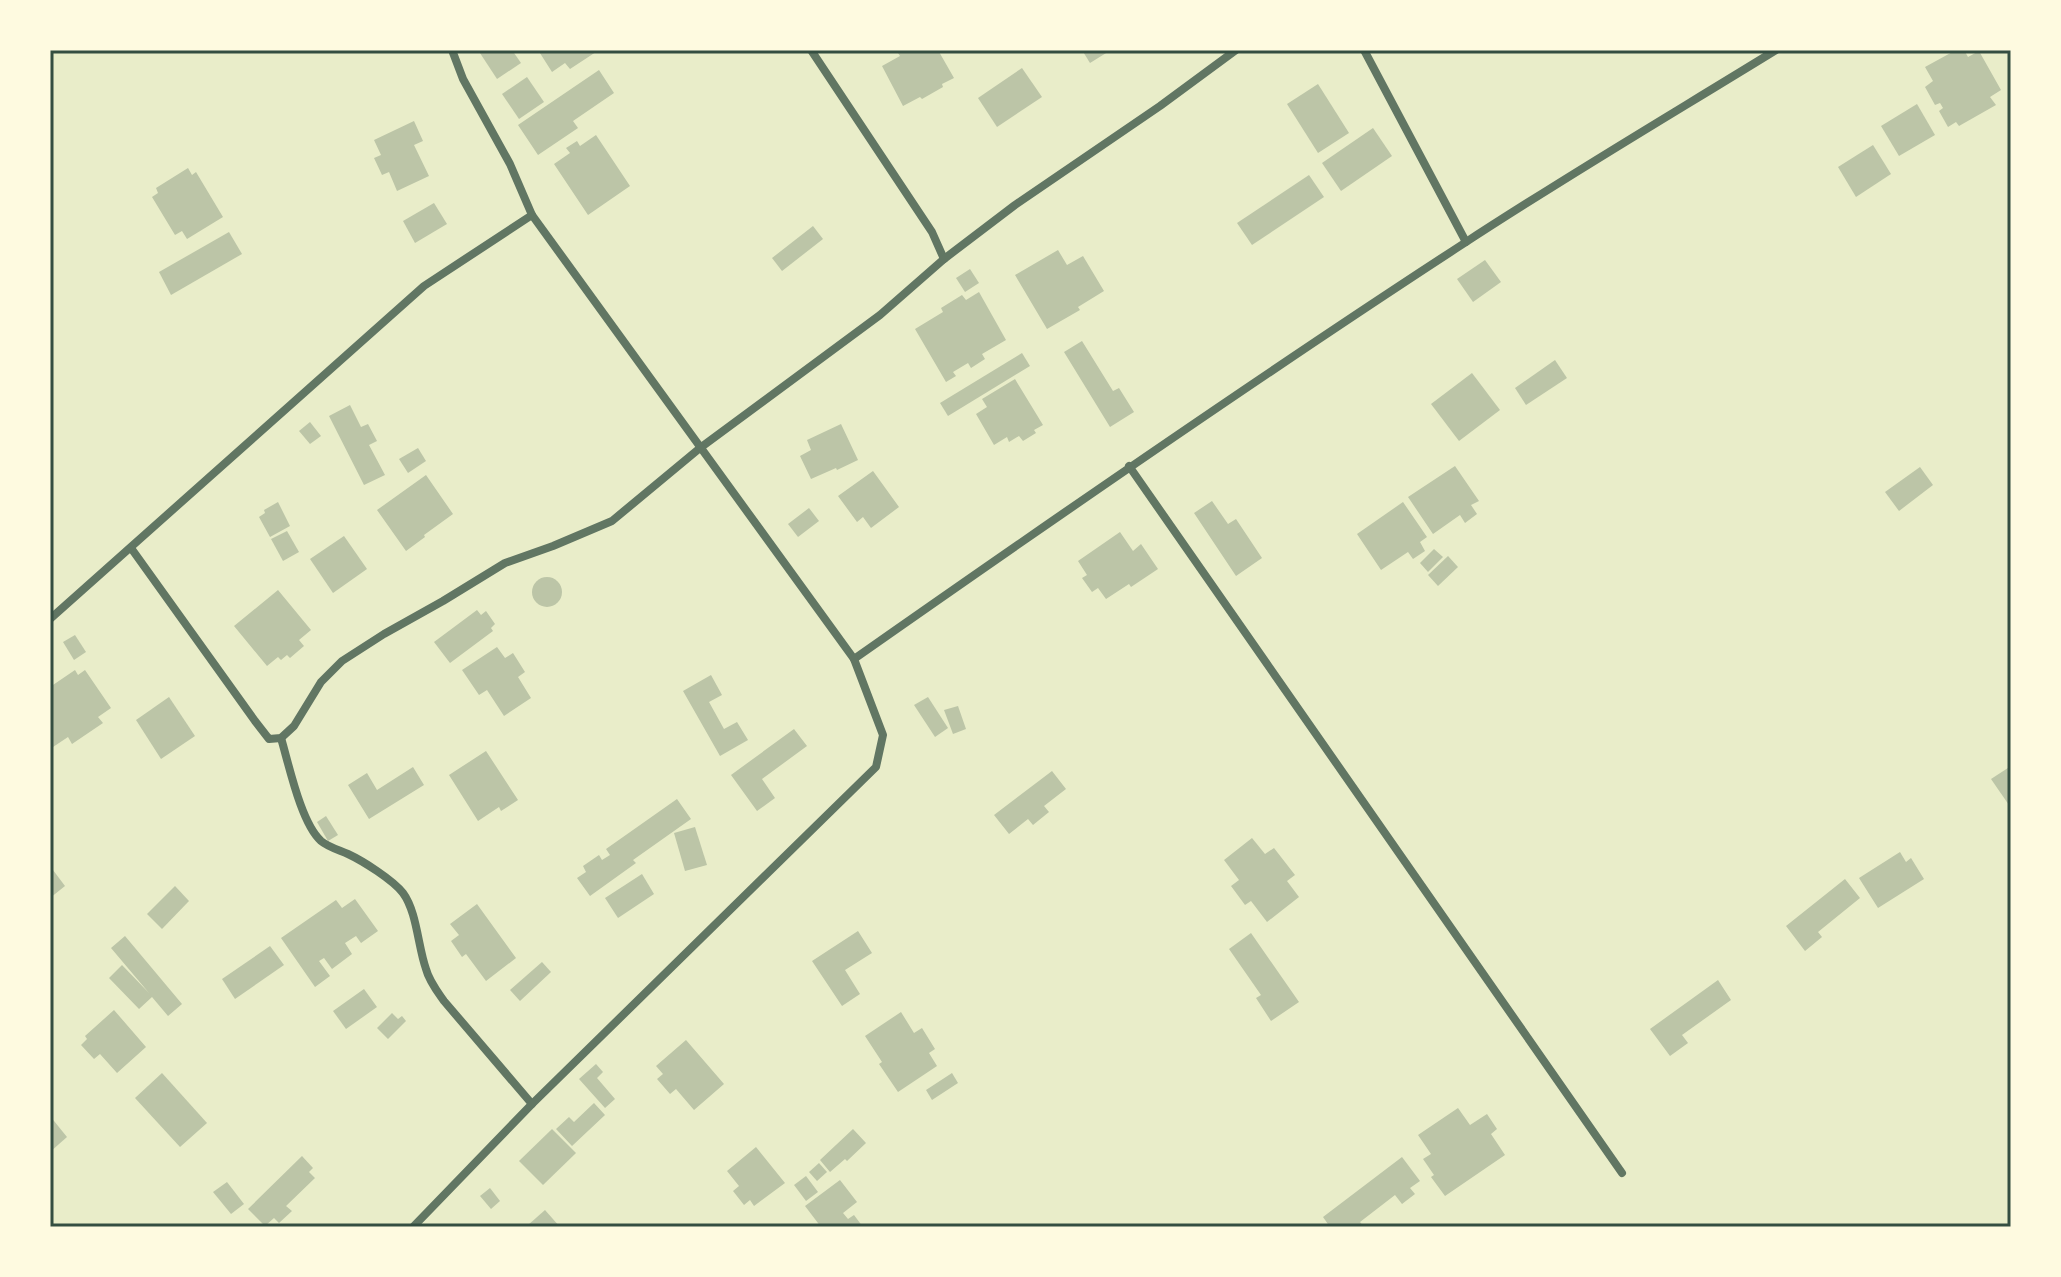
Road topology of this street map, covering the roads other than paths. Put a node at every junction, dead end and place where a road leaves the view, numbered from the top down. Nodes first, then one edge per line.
1 (452, 50) edge
2 (811, 50) edge
3 (1236, 50) edge
4 (1364, 50) edge
5 (1776, 50) edge
6 (532, 215) junction
7 (1466, 242) junction
8 (944, 259) junction
9 (700, 448) junction
10 (1129, 466) junction
11 (131, 548) junction
12 (50, 619) edge
13 (854, 659) junction
14 (281, 738) junction
15 (532, 1104) junction
16 (1622, 1173) dead end
17 (413, 1227) edge

1 - 6 street
2 - 8 street
3 - 8 street
4 - 7 street
5 - 7 street
6 - 9 street
6 - 11 street
7 - 10 street
8 - 9 street
9 - 13 street
9 - 14 street
10 - 13 street
10 - 16 street
11 - 12 street
11 - 14 street
13 - 15 street
14 - 15 street
15 - 17 street

